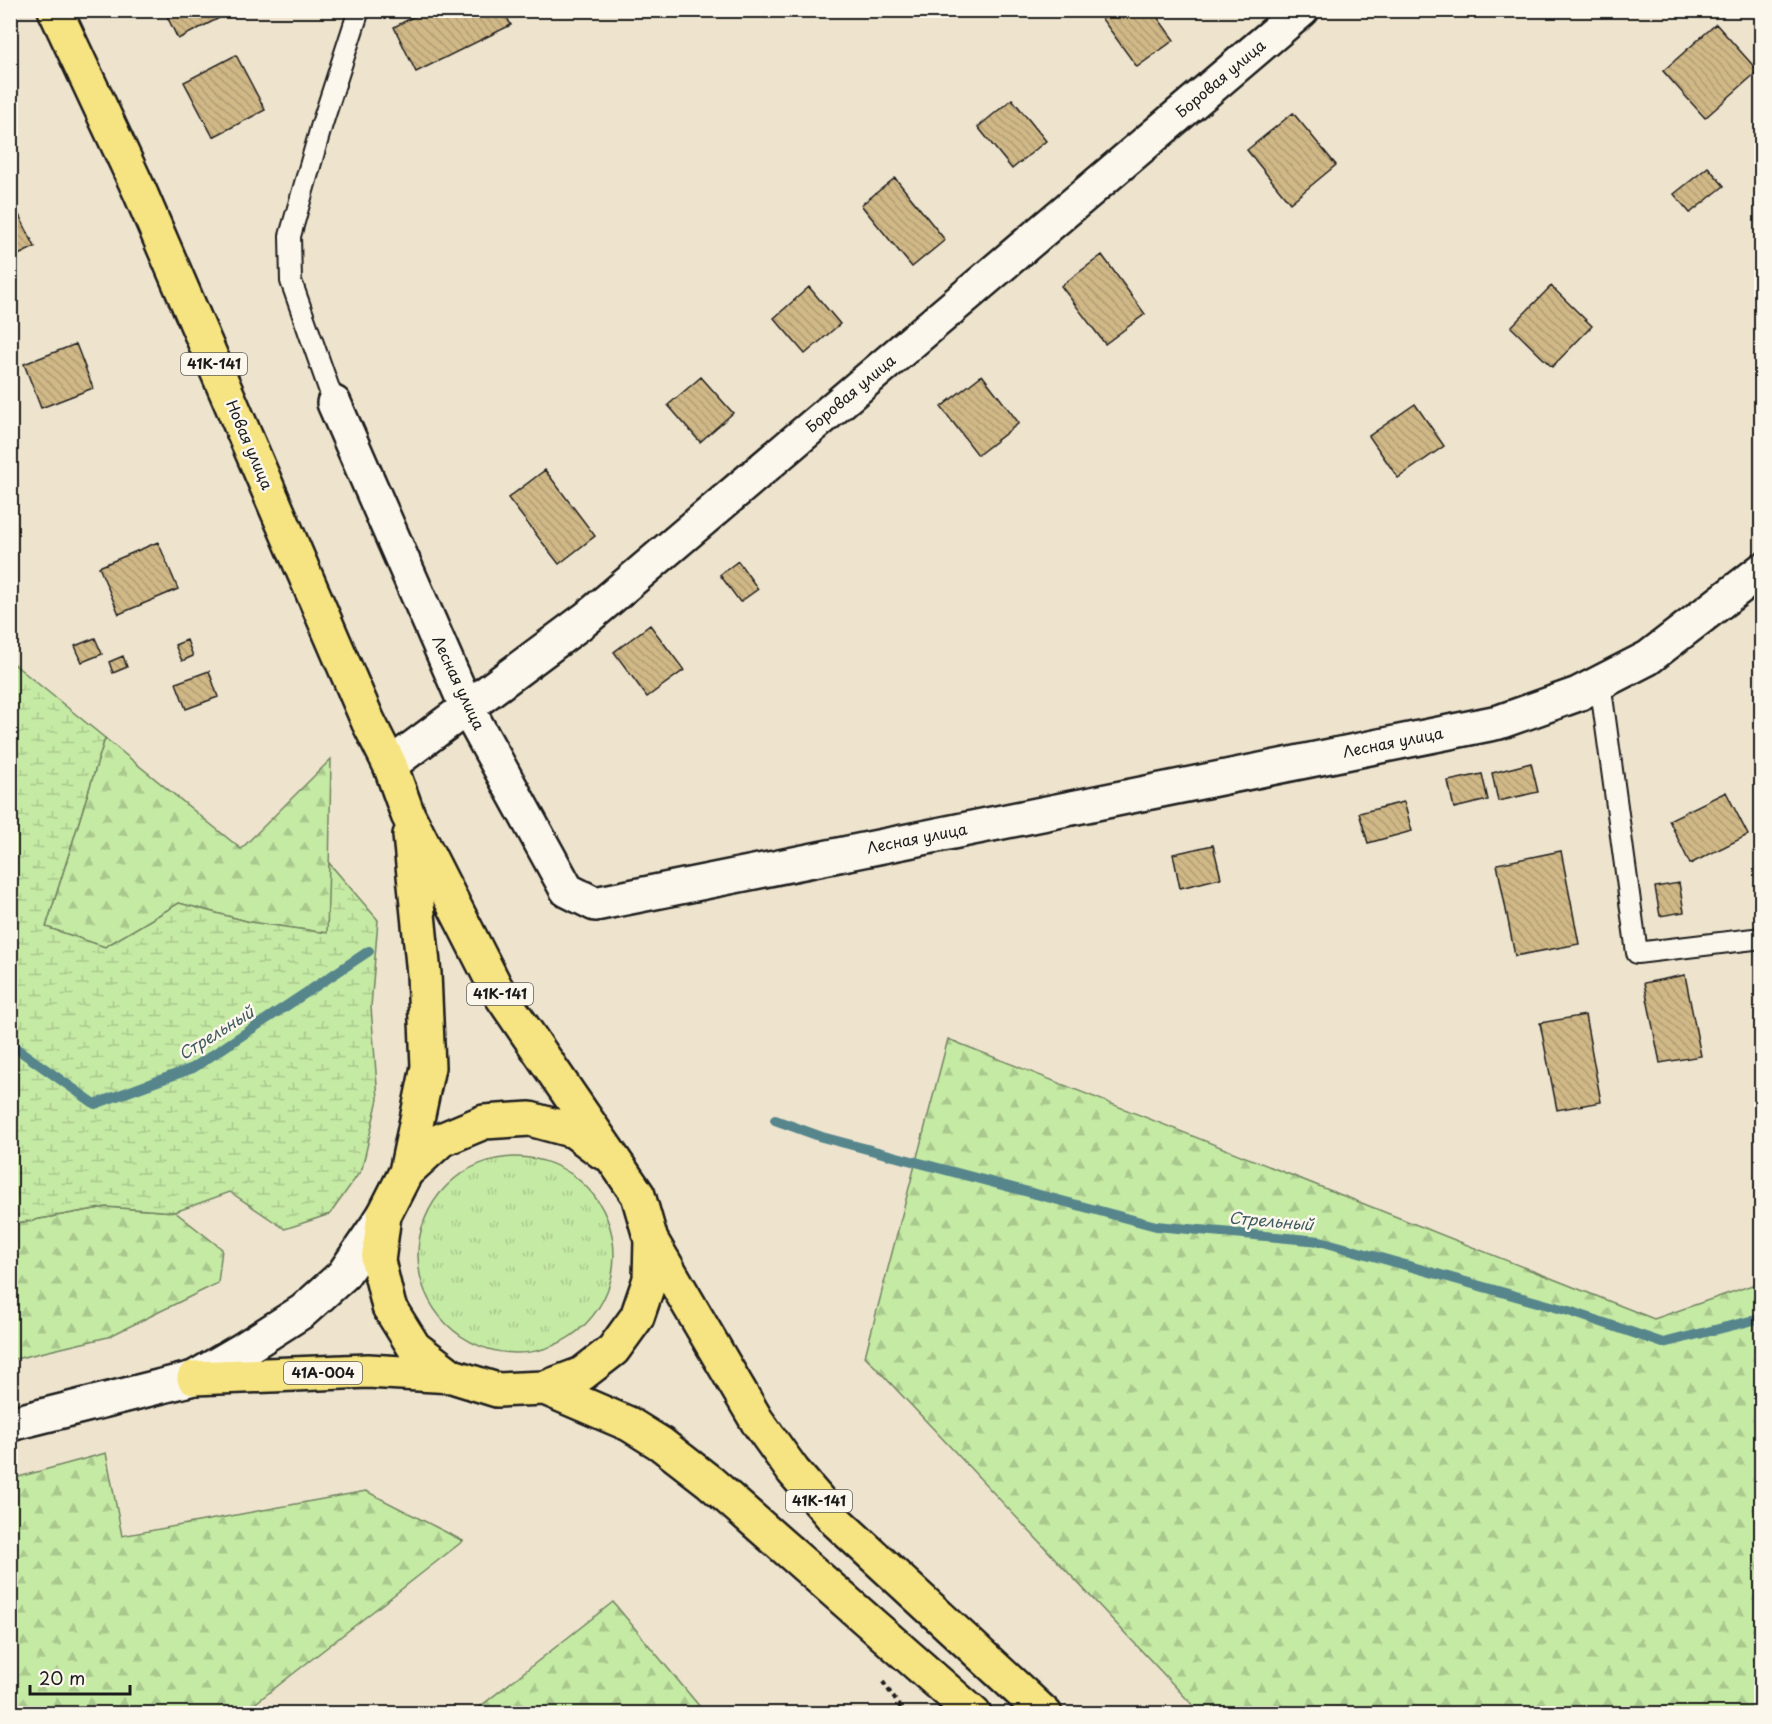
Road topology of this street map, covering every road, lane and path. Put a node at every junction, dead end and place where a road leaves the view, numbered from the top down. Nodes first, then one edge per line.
1 (55, 10) edge
2 (359, 10) edge
3 (1302, 10) edge
4 (334, 403) joint
5 (1761, 570) edge
6 (1600, 682) junction
7 (467, 708) junction
8 (390, 765) junction
9 (408, 815) junction
10 (1761, 938) edge
11 (613, 1160) junction
12 (406, 1172) junction
13 (384, 1215) junction
14 (651, 1239) junction
15 (452, 1376) junction
16 (194, 1378) junction
17 (545, 1388) junction
18 (10, 1424) edge
19 (968, 1644) junction
20 (974, 1713) edge
21 (1045, 1713) edge
22 (1062, 1713) edge

1 - 8 main road, Новая улица / 41К-141
2 - 4 lane
3 - 7 street, Боровая улица
4 - 7 street, Лесная улица
5 - 6 street, Лесная улица
6 - 7 street, Лесная улица
6 - 10 lane
7 - 8 street, Боровая улица
8 - 9 main road, Новая улица / 41К-141
9 - 11 main road, 41К-141
9 - 12 main road, 41К-141
11 - 12 main road, 41К-141
11 - 14 main road, 41К-141
12 - 13 main road, 41К-141
13 - 15 main road, 41К-141
13 - 16 street, 41А-004
14 - 17 main road, 41К-141
14 - 19 main road, 41К-141
15 - 16 main road, 41А-004
15 - 17 main road, 41К-141
16 - 18 street, 41А-004
17 - 20 main road, 41К-141
19 - 21 main road, 41К-141
19 - 22 main road

